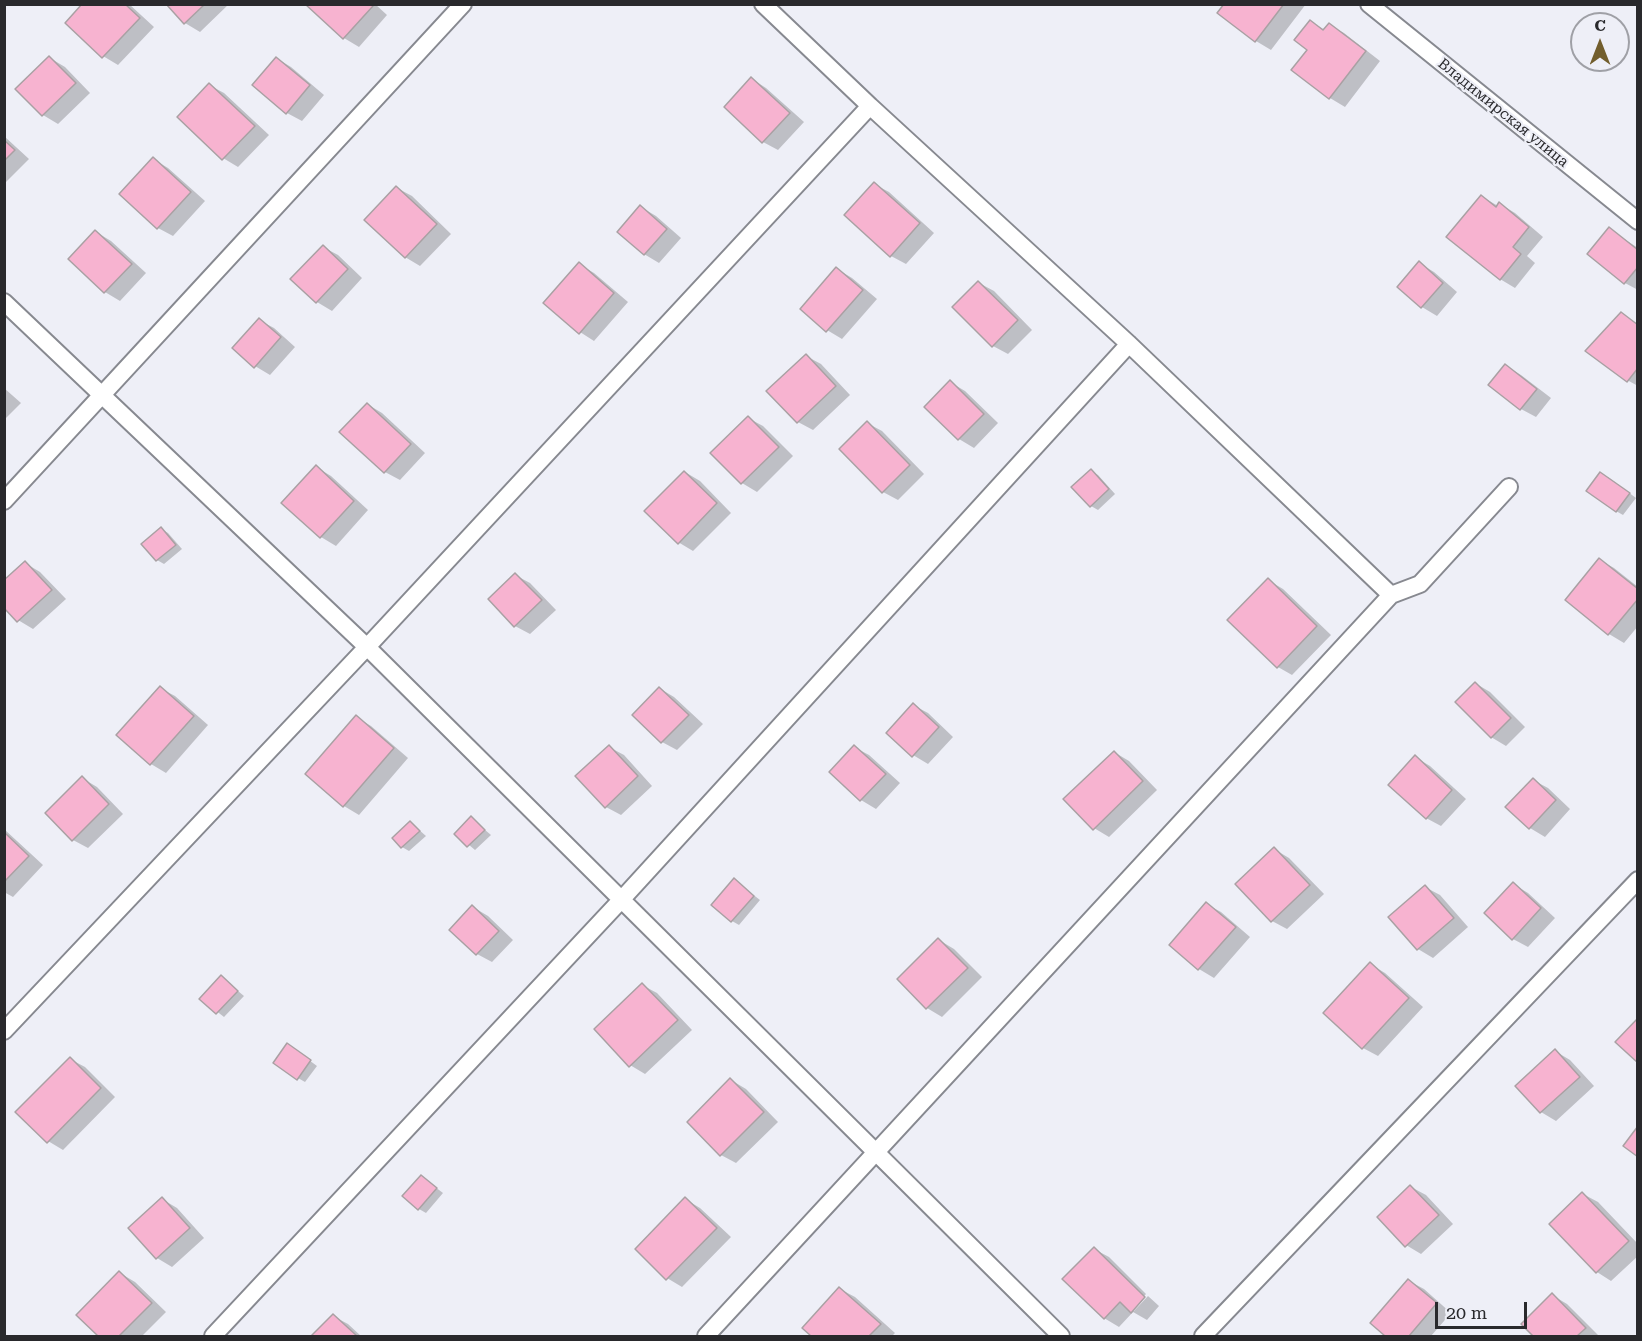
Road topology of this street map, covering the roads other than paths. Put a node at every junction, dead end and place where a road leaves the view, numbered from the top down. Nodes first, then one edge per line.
1 (463, 4) edge
2 (763, 4) edge
3 (1370, 4) edge
4 (870, 106) junction
5 (1638, 221) edge
6 (4, 302) edge
7 (1129, 344) junction
8 (104, 395) junction
9 (1509, 487) dead end
10 (4, 501) edge
11 (1391, 595) junction
12 (367, 646) junction
13 (1638, 880) edge
14 (622, 899) junction
15 (4, 1031) edge
16 (876, 1153) junction
17 (213, 1336) edge
18 (706, 1336) edge
19 (1061, 1336) edge
20 (1203, 1336) edge

1 - 8 lane
2 - 4 lane
3 - 5 lane, Владимирская улица
4 - 7 lane
4 - 12 lane
6 - 8 lane
7 - 11 lane
7 - 14 lane
8 - 10 lane
8 - 12 lane
9 - 11 lane
11 - 16 lane
12 - 14 lane
12 - 15 lane
13 - 20 lane
14 - 16 lane
14 - 17 lane
16 - 18 lane
16 - 19 lane

